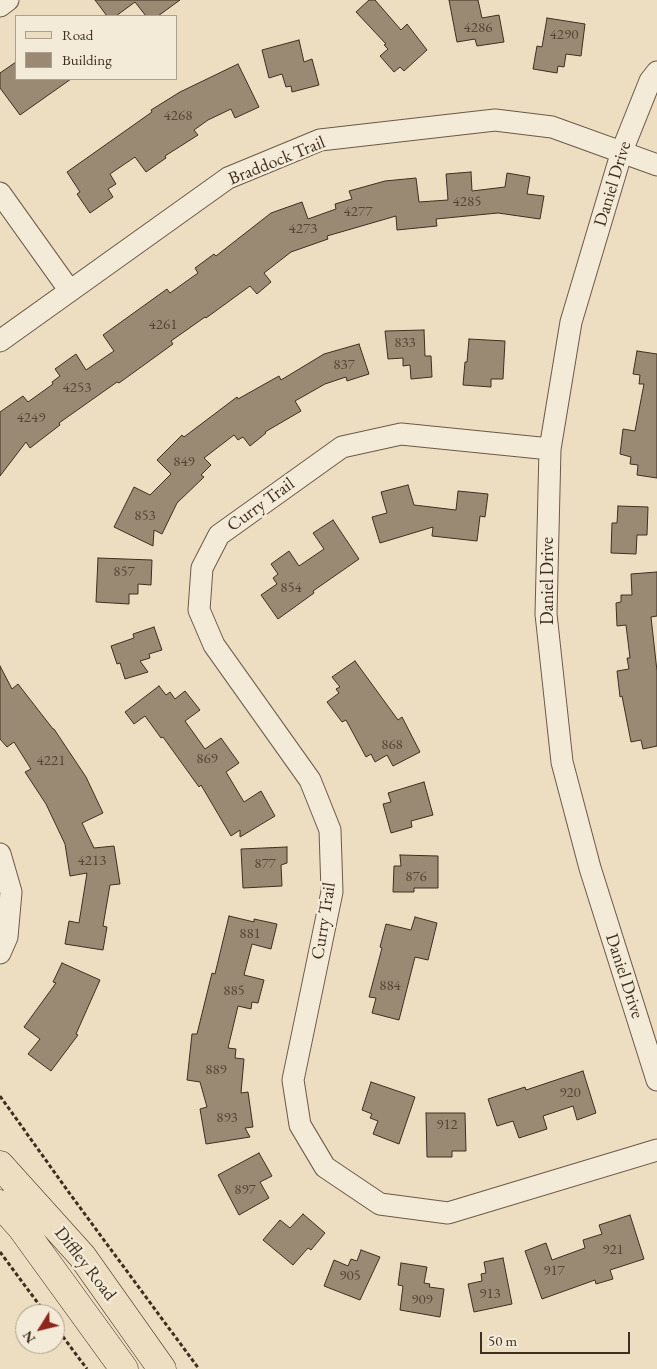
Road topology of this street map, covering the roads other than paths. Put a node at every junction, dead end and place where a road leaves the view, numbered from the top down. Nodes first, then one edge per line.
1 (8, 0) edge
2 (0, 6) edge
3 (653, 76) edge
4 (622, 151) junction
5 (657, 165) edge
6 (0, 193) edge
7 (70, 291) junction
8 (0, 341) edge
9 (550, 449) junction
10 (0, 854) edge
11 (0, 953) edge
12 (657, 1080) edge
13 (657, 1150) edge
14 (0, 1165) edge
15 (0, 1204) edge
16 (124, 1369) edge
17 (162, 1369) edge

1 - 2 street
3 - 4 street, Daniel Drive
4 - 5 street, Braddock Trail
4 - 7 street, Braddock Trail
4 - 9 street, Daniel Drive
6 - 7 street
7 - 8 street, Braddock Trail
9 - 12 street, Daniel Drive
9 - 13 street, Curry Trail
10 - 11 street
14 - 17 main road, Diffley Road
15 - 16 main road, Diffley Road

